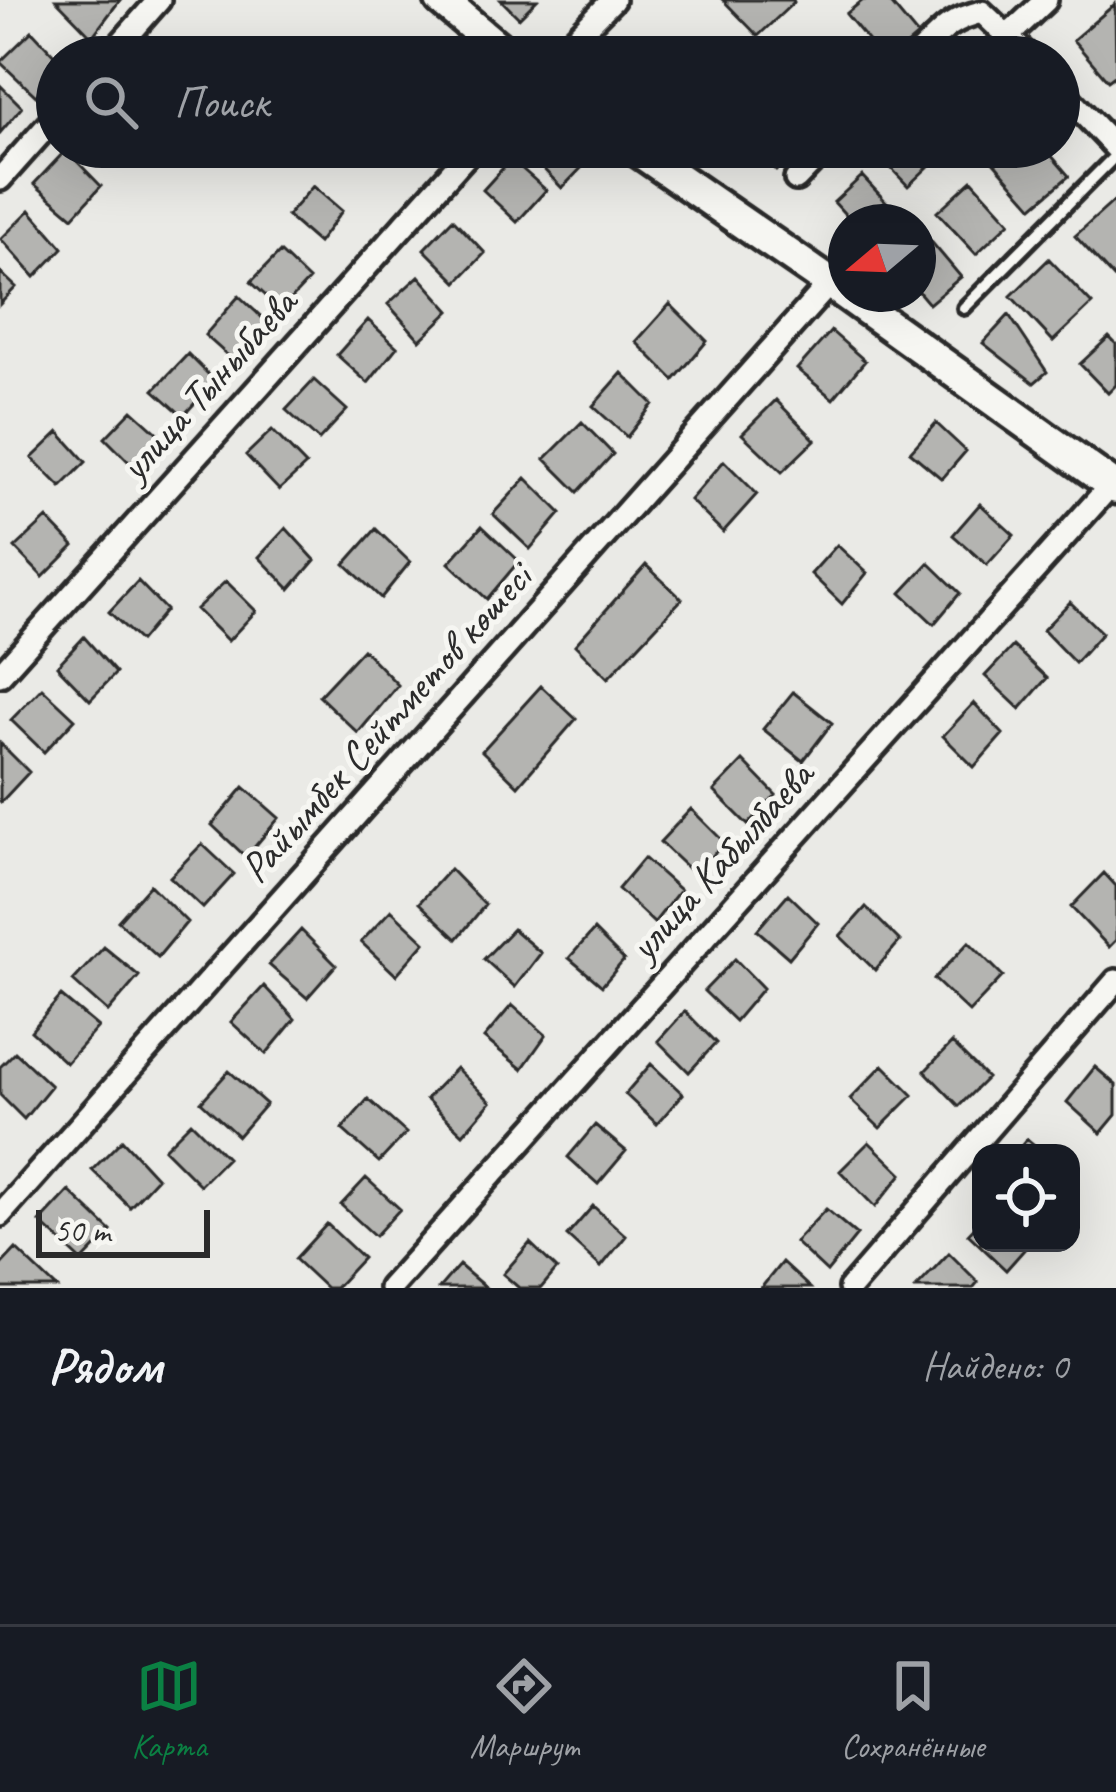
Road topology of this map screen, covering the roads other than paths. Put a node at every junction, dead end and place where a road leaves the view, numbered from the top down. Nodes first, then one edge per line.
1 (160, 0) edge
2 (441, 0) edge
3 (613, 0) edge
4 (1046, 0) edge
5 (976, 6) edge
6 (1009, 35) joint
7 (128, 36) edge
8 (484, 36) edge
9 (577, 36) edge
10 (937, 36) edge
11 (1080, 112) edge
12 (36, 139) edge
13 (1116, 152) edge
14 (454, 168) edge
15 (663, 168) edge
16 (807, 168) edge
17 (0, 179) edge
18 (796, 179) dead end
19 (828, 282) edge
20 (828, 285) edge
21 (964, 308) dead end
22 (870, 312) edge
23 (1113, 487) edge
24 (0, 674) edge
25 (1116, 981) edge
26 (0, 1215) edge
27 (390, 1288) edge
28 (850, 1288) edge

1 - 7 street
2 - 8 street
3 - 9 street
4 - 6 street
5 - 6 street
5 - 10 street
11 - 13 street
12 - 17 street
13 - 21 lane
14 - 24 street, улица Тыныбаева
15 - 19 street
16 - 18 street
20 - 26 street, Райымбек Сейтметов көшесі
22 - 23 street
23 - 27 street, улица Кабылбаева
25 - 28 street

